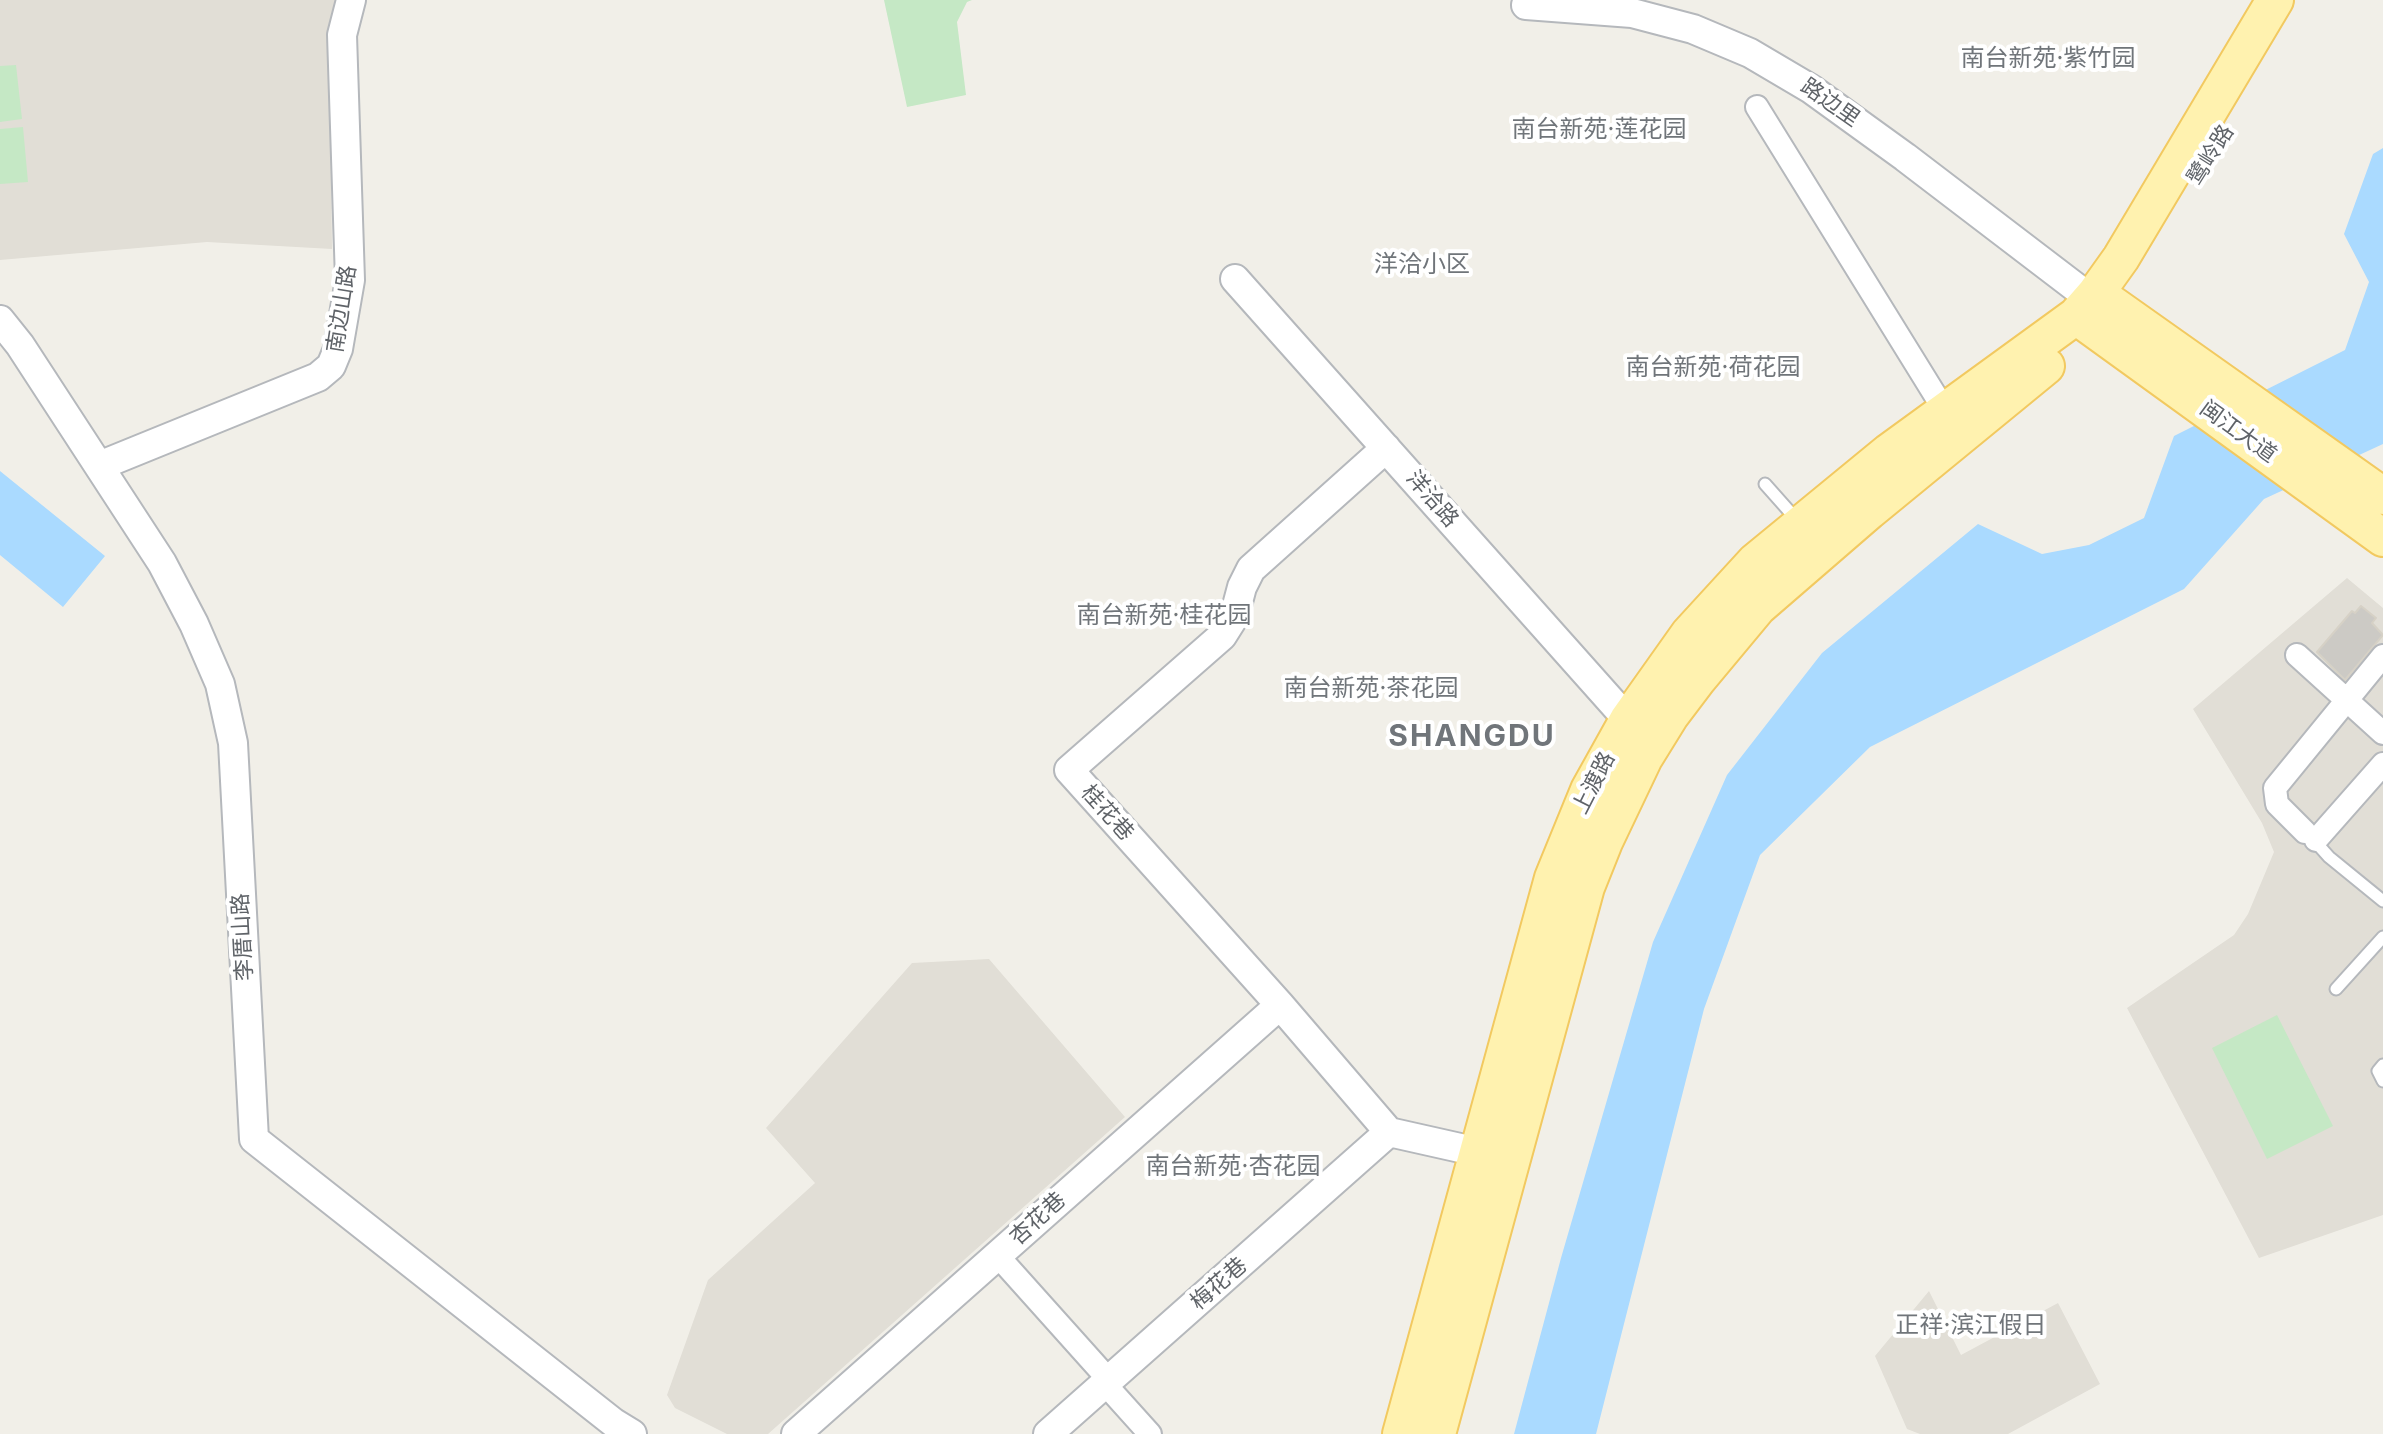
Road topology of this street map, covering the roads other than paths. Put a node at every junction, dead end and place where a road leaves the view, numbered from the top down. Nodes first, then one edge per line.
1 (351, 0) edge
2 (2275, 0) edge
3 (2302, 0) edge
4 (1565, 3) edge
5 (1526, 5) dead end
6 (1757, 107) dead end
7 (1235, 279) dead end
8 (2093, 308) junction
9 (0, 320) edge
10 (1945, 411) junction
11 (1386, 448) junction
12 (99, 466) junction
13 (1765, 484) dead end
14 (2383, 496) edge
15 (1800, 524) junction
16 (2383, 538) edge
17 (2297, 655) dead end
18 (2383, 656) edge
19 (2347, 700) junction
20 (1628, 720) junction
21 (2383, 733) edge
22 (2383, 764) edge
23 (2310, 836) junction
24 (2383, 901) edge
25 (2383, 937) edge
26 (2336, 989) dead end
27 (1280, 1005) junction
28 (2383, 1065) edge
29 (2383, 1081) edge
30 (1389, 1132) junction
31 (1478, 1152) junction
32 (997, 1255) junction
33 (1107, 1382) junction
34 (632, 1434) edge
35 (796, 1434) edge
36 (1048, 1434) edge
37 (1150, 1434) edge
38 (1401, 1434) edge
39 (1437, 1434) edge

1 - 12 street, 南边山路
2 - 8 main road, 鹭岭路
3 - 8 main road, 鹭岭路
4 - 5 street, 路边里
4 - 8 street, 路边里
6 - 10 street
7 - 11 street, 洋洽路
8 - 10 main road, 上渡路
8 - 14 main road, 闽江大道
8 - 16 main road, 闽江大道
8 - 39 main road, 上渡路
9 - 12 street, 李厝山路
10 - 15 main road, 上渡路
11 - 20 street, 洋洽路
11 - 27 street, 桂花巷
12 - 34 street, 李厝山路
13 - 15 lane
15 - 20 main road, 上渡路
17 - 19 street
18 - 19 street
19 - 21 street
19 - 23 street
20 - 31 main road, 上渡路
22 - 23 street
23 - 24 lane
25 - 26 lane
27 - 30 street, 桂花巷
27 - 32 street, 杏花巷
28 - 29 lane
30 - 31 street
30 - 33 street, 梅花巷
31 - 38 main road, 上渡路
32 - 33 street
32 - 35 street, 杏花巷
33 - 36 street, 梅花巷
33 - 37 street

